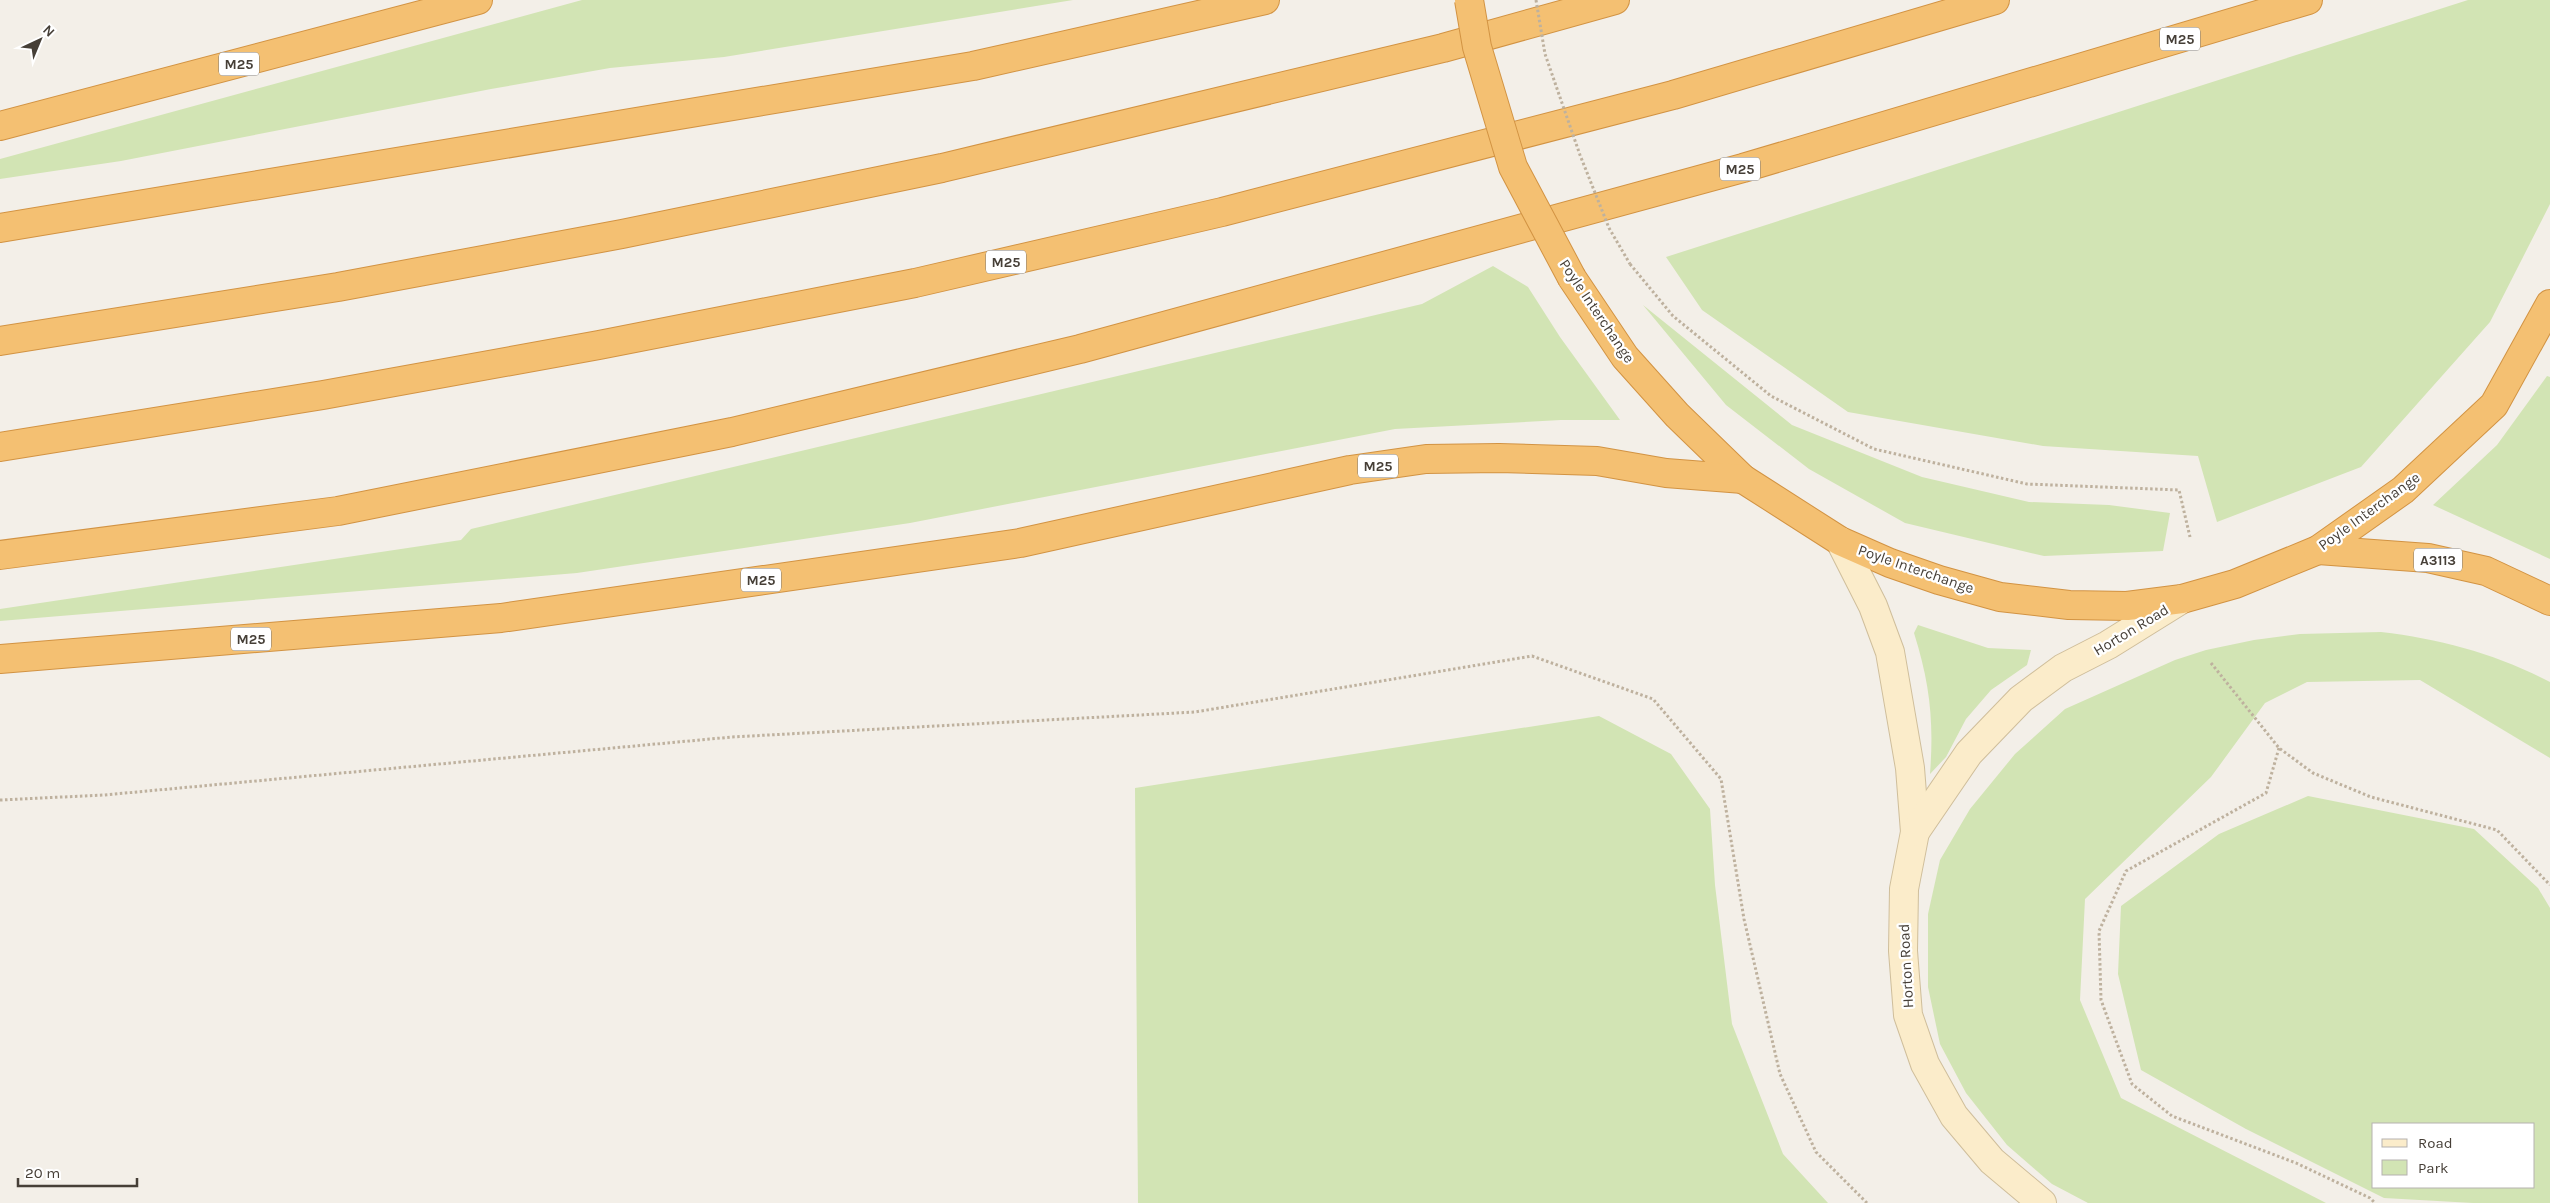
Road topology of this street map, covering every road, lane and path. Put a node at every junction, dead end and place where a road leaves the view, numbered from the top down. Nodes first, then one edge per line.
1 (478, 0) edge
2 (1265, 0) edge
3 (1470, 0) edge
4 (1536, 0) edge
5 (1615, 0) edge
6 (1995, 0) edge
7 (2308, 0) edge
8 (0, 126) edge
9 (0, 228) edge
10 (2550, 304) edge
11 (0, 341) edge
12 (0, 447) edge
13 (1743, 478) junction
14 (2190, 537) dead end
15 (1840, 541) junction
16 (2318, 550) junction
17 (0, 555) edge
18 (2182, 599) junction
19 (2550, 601) edge
20 (0, 659) edge
21 (2211, 663) dead end
22 (2279, 748) junction
23 (0, 800) edge
24 (1915, 832) junction
25 (2550, 885) edge
26 (1867, 1203) edge
27 (2042, 1203) edge
28 (2375, 1203) edge

1 - 8 highway, M25
2 - 9 highway
3 - 13 highway, Poyle Interchange, bridge
4 - 14 path, bridge
5 - 11 highway
6 - 12 highway, M25
7 - 17 highway, M25
10 - 16 highway, Poyle Interchange
13 - 15 highway, Poyle Interchange
13 - 20 highway, M25
15 - 18 highway, Poyle Interchange
15 - 24 street, Horton Road
16 - 18 highway, Poyle Interchange
16 - 19 highway, A3113
18 - 24 street, Horton Road
21 - 22 path
22 - 25 path
22 - 28 path
23 - 26 path
24 - 27 street, Horton Road

